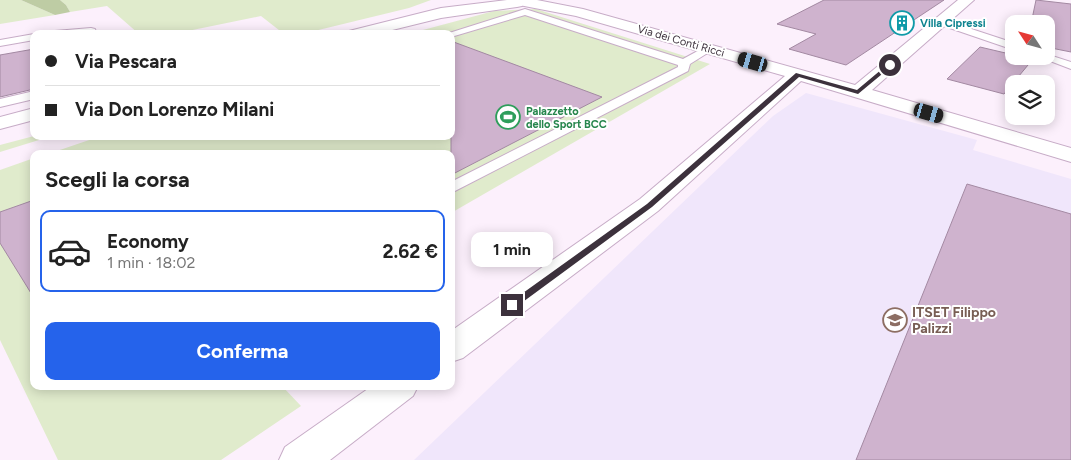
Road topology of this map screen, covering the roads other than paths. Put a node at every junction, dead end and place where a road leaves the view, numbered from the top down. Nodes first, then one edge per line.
1 (473, 0) edge
2 (495, 0) edge
3 (550, 0) edge
4 (967, 0) edge
5 (525, 2) edge
6 (578, 12) junction
7 (441, 13) junction
8 (941, 22) junction
9 (371, 30) edge
10 (455, 33) edge
11 (30, 38) edge
12 (0, 43) edge
13 (1005, 44) edge
14 (709, 49) junction
15 (1055, 60) edge
16 (684, 63) junction
17 (1071, 66) edge
18 (798, 74) junction
19 (858, 92) junction
20 (30, 96) edge
21 (0, 103) edge
22 (30, 115) edge
23 (0, 123) edge
24 (1071, 155) edge
25 (455, 186) edge
26 (455, 346) edge
27 (395, 390) edge
28 (299, 460) edge

1 - 7 street
2 - 5 street
3 - 6 street, Via dei Conti Ricci
4 - 8 street
5 - 6 street, Via dei Conti Ricci
5 - 7 street
6 - 14 street, Via dei Conti Ricci
7 - 9 street
8 - 13 lane
8 - 19 street
10 - 16 lane
11 - 12 lane
14 - 16 lane
14 - 18 street, Via dei Conti Ricci
15 - 17 lane
16 - 25 lane
18 - 19 street, Via dei Conti Ricci
18 - 26 street
19 - 24 street, Via dei Conti Ricci
20 - 21 lane
22 - 23 street
27 - 28 street

